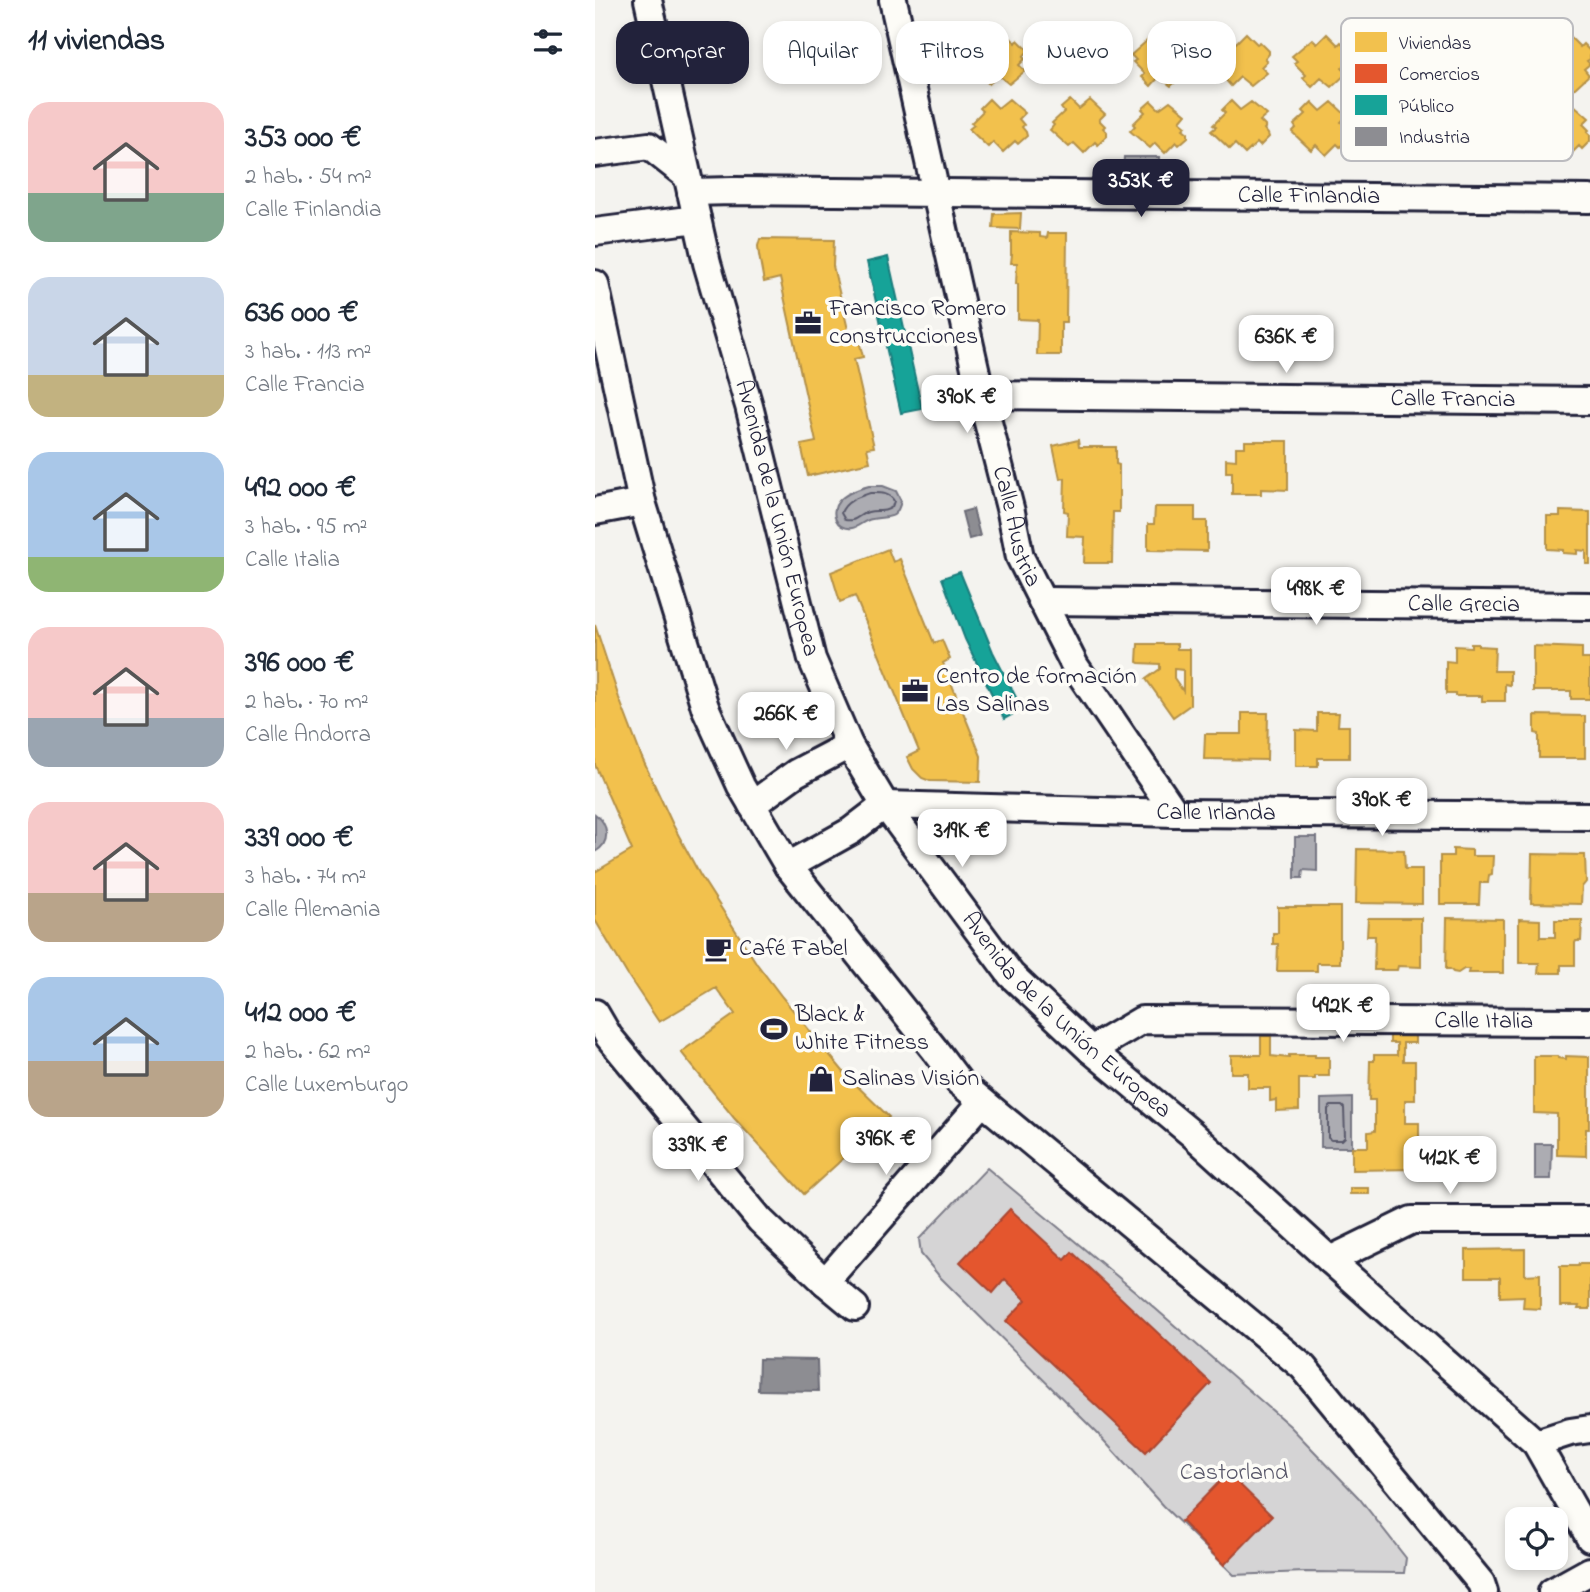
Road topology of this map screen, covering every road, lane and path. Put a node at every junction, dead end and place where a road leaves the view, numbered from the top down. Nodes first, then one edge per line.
1 (648, 0) edge
2 (893, 0) edge
3 (595, 153) edge
4 (689, 184) junction
5 (937, 193) junction
6 (1590, 199) edge
7 (697, 219) junction
8 (595, 232) edge
9 (595, 284) edge
10 (981, 395) junction
11 (1590, 401) edge
12 (642, 502) junction
13 (595, 511) edge
14 (1042, 601) junction
15 (1590, 606) edge
16 (849, 745) junction
17 (752, 805) junction
18 (885, 805) junction
19 (1175, 813) junction
20 (1590, 816) edge
21 (788, 866) junction
22 (595, 1013) edge
23 (1590, 1022) edge
24 (1091, 1050) junction
25 (982, 1102) junction
26 (1590, 1220) edge
27 (1330, 1260) junction
28 (825, 1282) junction
29 (855, 1307) dead end
30 (1590, 1429) edge
31 (1536, 1443) junction
32 (1590, 1538) edge
33 (1590, 1571) edge
34 (1484, 1592) edge
35 (1552, 1592) edge

1 - 4 street, Avenida de la Unión Europea
2 - 5 street, Calle Austria
3 - 4 street
4 - 5 street, Calle Finlandia
4 - 7 street, Avenida de la Unión Europea
5 - 6 street, Calle Finlandia
5 - 10 street, Calle Austria
7 - 8 street
7 - 16 street, Avenida de la Unión Europea
9 - 12 street
10 - 11 street, Calle Francia
10 - 14 street, Calle Austria
12 - 13 street
12 - 17 street
14 - 15 street, Calle Grecia
14 - 19 street, Calle Austria
16 - 17 street
16 - 18 street, Avenida de la Unión Europea
17 - 21 street
18 - 19 street, Calle Irlanda
18 - 21 street
18 - 24 street, Avenida de la Unión Europea
19 - 20 street, Calle Irlanda
21 - 25 street
22 - 28 street
23 - 24 street, Calle Italia
24 - 27 street, Avenida de la Unión Europea
25 - 28 street
25 - 34 street
26 - 27 street
27 - 31 street, Avenida de la Unión Europea
28 - 29 street
30 - 31 street
31 - 32 street, Avenida de la Unión Europea
33 - 35 street

